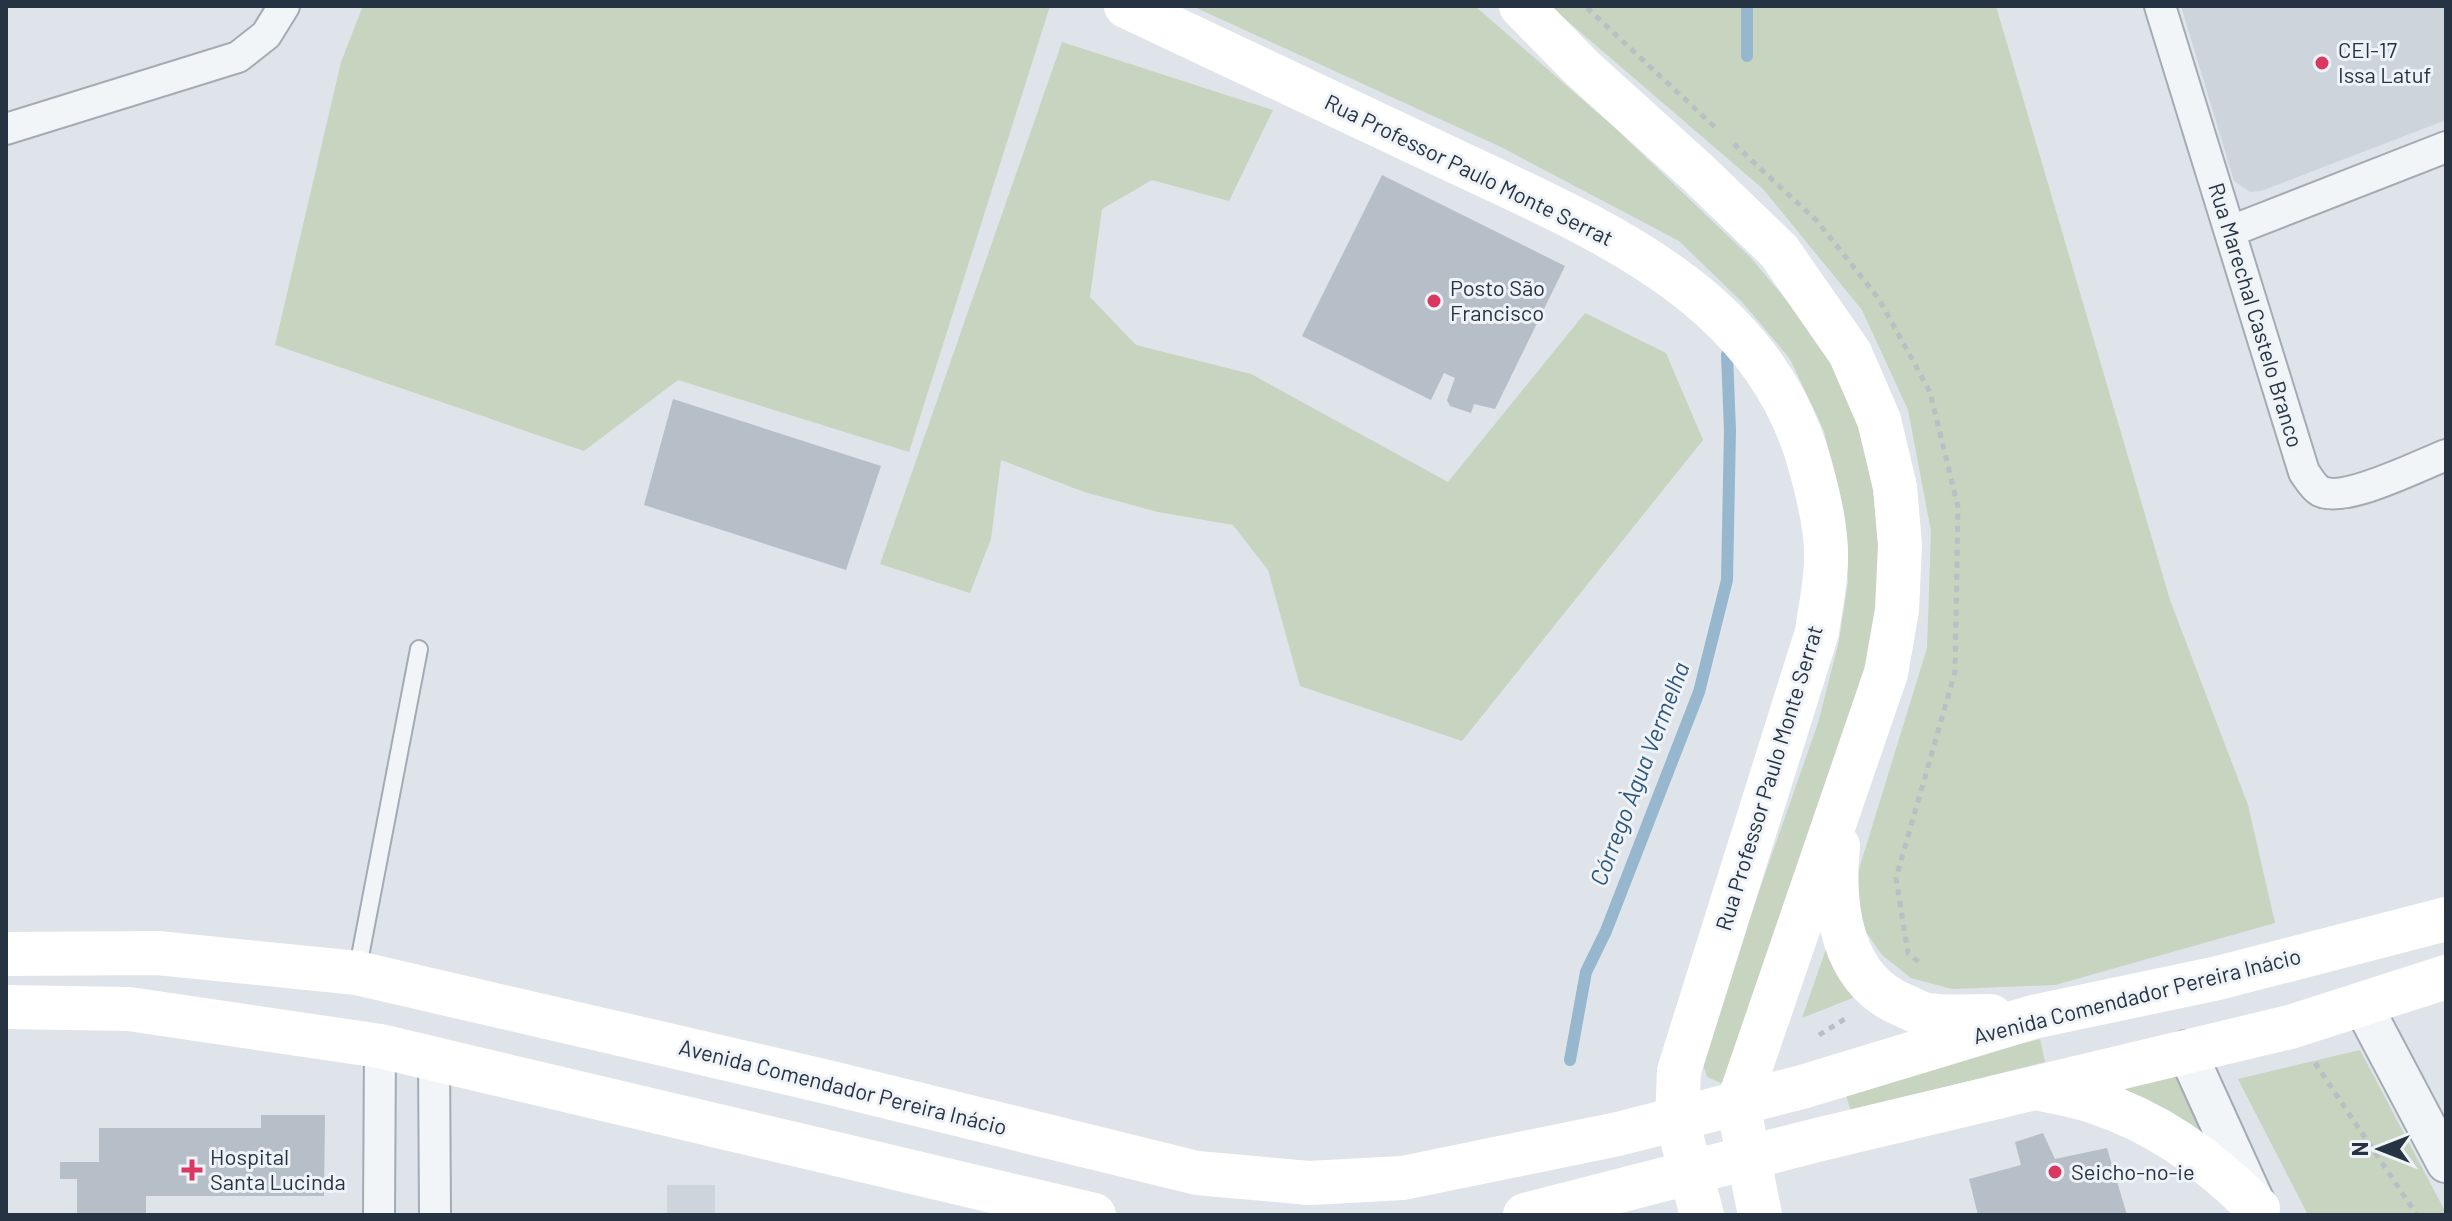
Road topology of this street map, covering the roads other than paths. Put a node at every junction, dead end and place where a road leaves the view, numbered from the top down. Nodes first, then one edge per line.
1 (284, 6) edge
2 (1126, 6) edge
3 (1521, 6) edge
4 (2160, 6) edge
5 (6, 129) edge
6 (2446, 147) edge
7 (2231, 231) junction
8 (2446, 455) edge
9 (419, 649) dead end
10 (1844, 791) junction
11 (2446, 919) edge
12 (6, 954) edge
13 (2298, 958) junction
14 (357, 973) junction
15 (2446, 977) edge
16 (2218, 978) junction
17 (2362, 1004) junction
18 (6, 1007) edge
19 (2033, 1017) junction
20 (380, 1046) junction
21 (2186, 1050) junction
22 (434, 1057) junction
23 (2035, 1087) junction
24 (1738, 1104) junction
25 (1677, 1120) junction
26 (1748, 1160) junction
27 (2446, 1163) edge
28 (1692, 1173) junction
29 (2260, 1212) edge
30 (379, 1215) edge
31 (435, 1215) edge
32 (1094, 1215) edge
33 (1525, 1215) edge
34 (1702, 1215) edge
35 (1760, 1215) edge

1 - 5 street
2 - 25 main road, Rua Professor Paulo Monte Serrat
3 - 10 main road
4 - 7 street, Rua Marechal Castelo Branco
6 - 7 street
7 - 8 street, Rua Marechal Castelo Branco
9 - 14 lane
10 - 19 main road
10 - 24 main road
11 - 13 main road, Avenida Comendador Pereira Inácio
12 - 14 main road, Avenida Comendador Pereira Inácio
13 - 16 main road, Avenida Comendador Pereira Inácio
13 - 17 main road
14 - 25 main road, Avenida Comendador Pereira Inácio
15 - 17 main road
16 - 19 main road, Avenida Comendador Pereira Inácio
16 - 21 main road
17 - 21 main road
17 - 27 street
18 - 20 main road
19 - 24 main road, Avenida Comendador Pereira Inácio
20 - 22 main road
20 - 30 street
21 - 23 main road
21 - 29 street
22 - 31 street
22 - 32 main road
23 - 26 main road
23 - 29 main road
24 - 25 main road, Avenida Comendador Pereira Inácio
24 - 26 main road
25 - 28 main road
26 - 28 main road
26 - 35 main road
28 - 33 main road
28 - 34 main road

